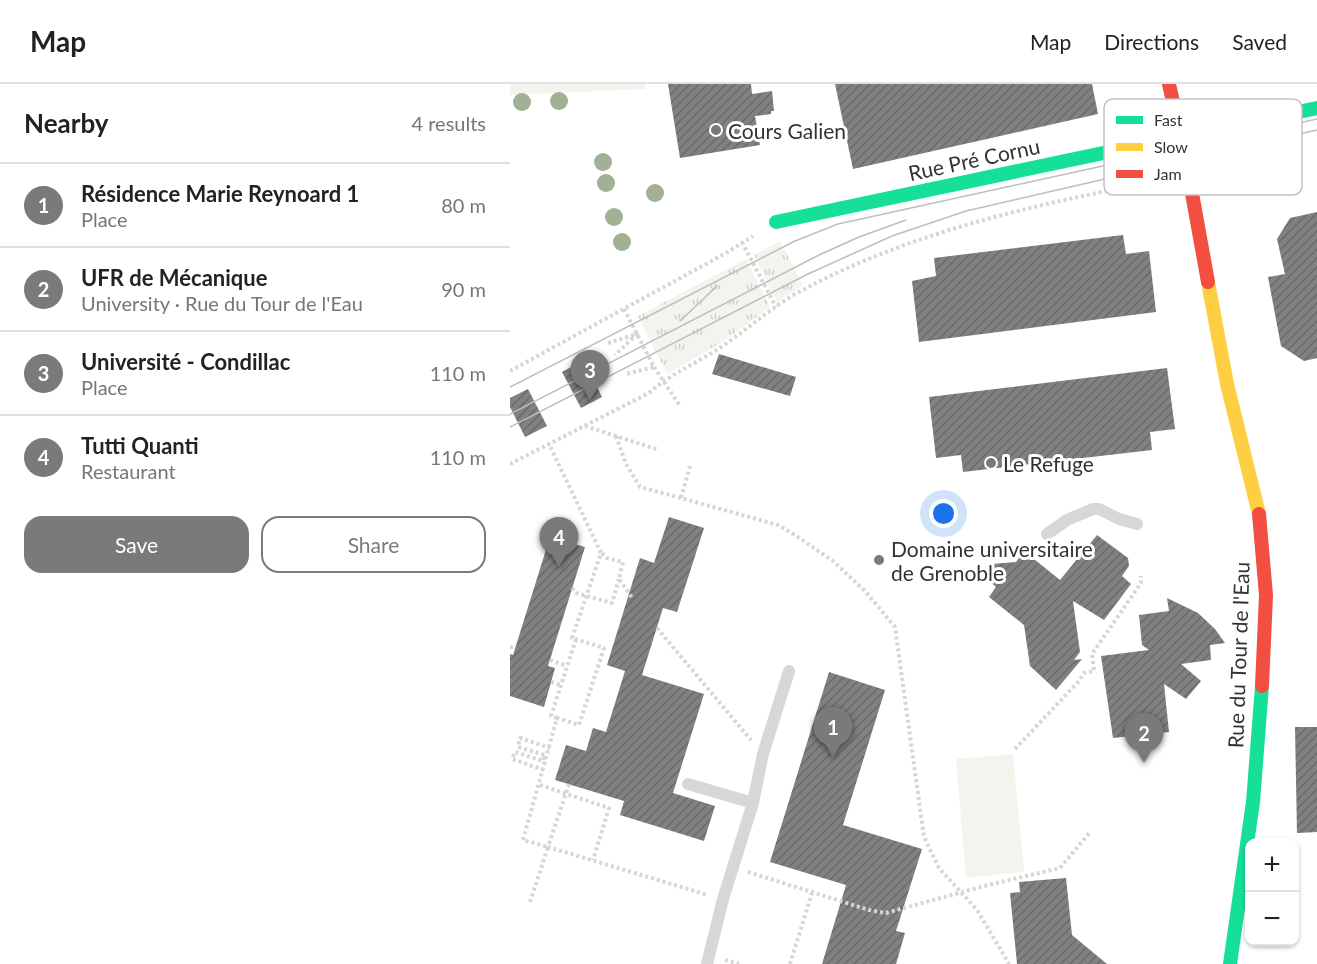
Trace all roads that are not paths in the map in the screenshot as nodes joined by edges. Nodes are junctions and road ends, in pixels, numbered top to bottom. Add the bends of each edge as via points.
1 (1169, 84) edge
2 (1172, 99) edge
3 (1317, 108) edge
4 (1302, 111) edge
5 (1104, 154) edge
6 (1192, 195) edge
7 (776, 222) road end
8 (1137, 524) dead end
9 (1047, 534) dead end
10 (789, 671) dead end
11 (688, 784) dead end
12 (753, 803) junction
13 (707, 964) edge
14 (1230, 964) edge

1 - 2 street, Rue du Tour de l'Eau
3 - 4 street, Rue Pré Cornu
5 - 7 street, Rue Pré Cornu
6 - 14 street, Rue du Tour de l'Eau via 1227,384 1260,518 1266,595 1253,802
8 - 9 lane via 1093,509
10 - 12 lane via 763,754
11 - 12 lane
12 - 13 lane

